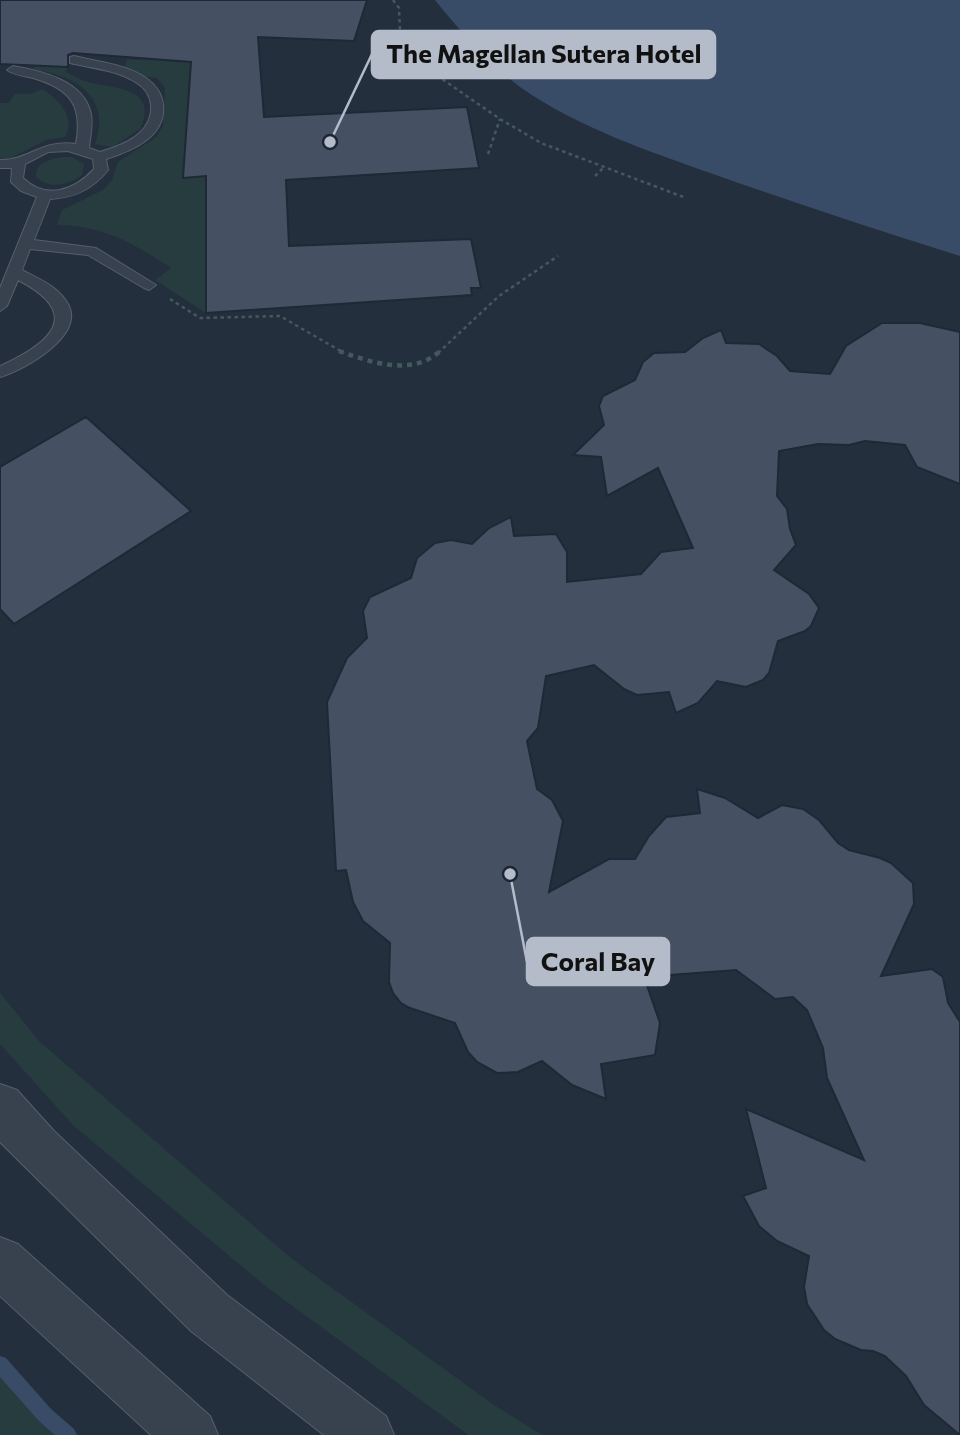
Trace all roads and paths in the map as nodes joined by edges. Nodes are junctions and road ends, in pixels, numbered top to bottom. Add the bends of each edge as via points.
1 (393, 0) edge
2 (74, 60) dead end
3 (13, 70) dead end
4 (500, 119) junction
5 (82, 148) junction
6 (488, 154) dead end
7 (99, 157) junction
8 (0, 164) edge
9 (19, 165) junction
10 (603, 168) junction
11 (595, 176) dead end
12 (45, 195) junction
13 (686, 198) dead end
14 (27, 244) junction
15 (558, 256) dead end
16 (15, 272) junction
17 (149, 285) joint
18 (0, 306) edge
19 (0, 372) edge
20 (0, 1107) edge
21 (0, 1262) edge
22 (191, 1435) edge
23 (368, 1435) edge

1 - 4 path via 399,8 400,31 429,70
2 - 7 lane via 137,78 155,92 155,123 145,135
3 - 5 lane via 45,77 82,104
4 - 6 path
4 - 10 path via 541,143
5 - 7 lane
5 - 9 lane via 59,146 35,153
7 - 12 lane via 101,170 91,184 70,193
8 - 9 lane
9 - 12 lane via 16,179 25,190
10 - 11 path
10 - 13 path
12 - 14 lane
14 - 16 lane
14 - 17 lane via 91,251
15 - 17 path via 499,296 434,357 396,368 340,352 280,316 200,318
16 - 18 lane
16 - 19 lane via 51,292 62,305 63,321 44,349
20 - 23 street via 209,1313
21 - 22 street

